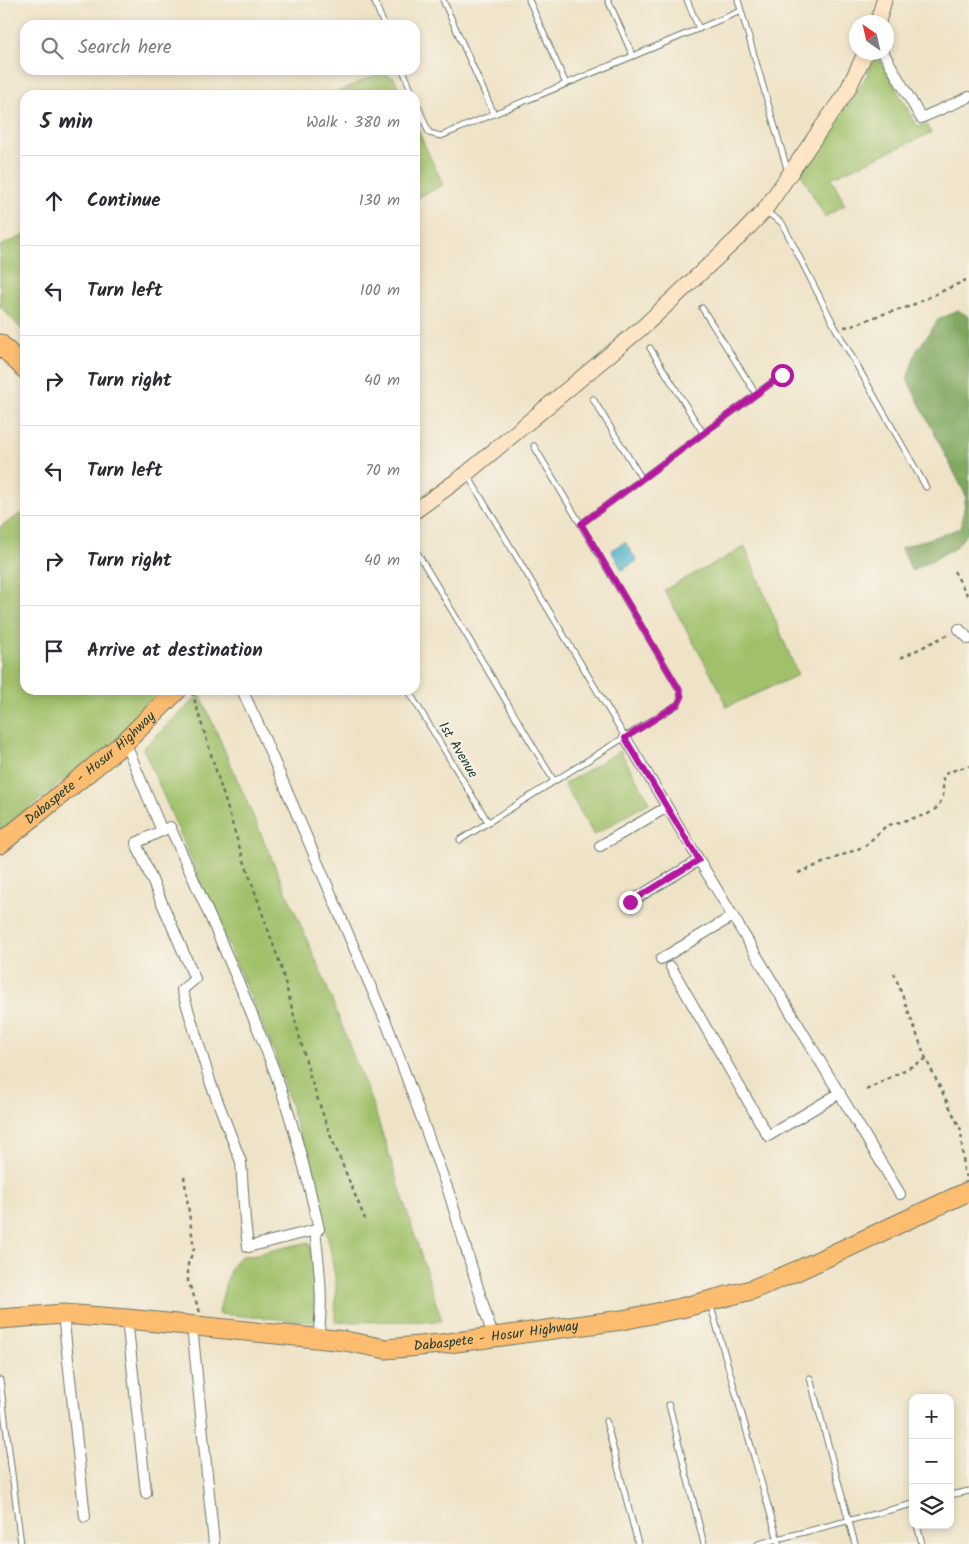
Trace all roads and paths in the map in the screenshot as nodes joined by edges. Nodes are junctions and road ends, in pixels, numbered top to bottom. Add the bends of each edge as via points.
1 (374, 0) edge
2 (443, 0) edge
3 (529, 0) edge
4 (608, 0) edge
5 (687, 0) edge
6 (738, 0) edge
7 (884, 0) edge
8 (740, 11) junction
9 (880, 15) edge
10 (382, 20) edge
11 (698, 29) junction
12 (633, 56) junction
13 (862, 60) edge
14 (888, 60) edge
15 (405, 75) edge
16 (566, 84) junction
17 (411, 90) edge
18 (969, 97) edge
19 (420, 111) edge
20 (494, 114) junction
21 (789, 175) junction
22 (764, 210) junction
23 (966, 280) dead end
24 (702, 308) dead end
25 (834, 327) junction
26 (0, 344) edge
27 (650, 348) dead end
28 (20, 364) edge
29 (782, 375) dead end
30 (756, 394) junction
31 (593, 399) dead end
32 (703, 433) junction
33 (534, 446) dead end
34 (466, 474) junction
35 (642, 479) junction
36 (926, 487) dead end
37 (420, 507) edge
38 (581, 524) junction
39 (420, 557) edge
40 (954, 570) dead end
41 (969, 598) edge
42 (959, 629) joint
43 (969, 638) edge
44 (900, 658) dead end
45 (172, 695) edge
46 (193, 695) edge
47 (244, 695) edge
48 (411, 695) edge
49 (625, 738) junction
50 (125, 742) junction
51 (969, 766) edge
52 (554, 781) junction
53 (667, 807) junction
54 (488, 822) junction
55 (162, 831) junction
56 (460, 840) dead end
57 (0, 844) edge
58 (600, 846) dead end
59 (699, 860) junction
60 (798, 873) dead end
61 (630, 902) dead end
62 (734, 916) junction
63 (661, 959) dead end
64 (671, 967) dead end
65 (894, 973) dead end
66 (926, 1059) junction
67 (866, 1090) dead end
68 (840, 1092) junction
69 (184, 1176) dead end
70 (969, 1184) edge
71 (969, 1191) edge
72 (900, 1194) dead end
73 (365, 1220) dead end
74 (315, 1230) junction
75 (709, 1300) junction
76 (63, 1314) junction
77 (127, 1318) junction
78 (0, 1319) edge
79 (198, 1327) junction
80 (318, 1337) junction
81 (493, 1337) junction
82 (810, 1378) dead end
83 (0, 1380) edge
84 (669, 1405) dead end
85 (2, 1416) edge
86 (606, 1421) dead end
87 (969, 1491) edge
88 (146, 1493) dead end
89 (954, 1494) edge
90 (909, 1506) edge
91 (85, 1517) dead end
92 (849, 1520) junction
93 (918, 1529) edge
94 (778, 1541) edge
95 (21, 1544) edge
96 (214, 1544) edge
97 (638, 1544) edge
98 (704, 1544) edge
99 (758, 1544) edge
100 (855, 1544) edge
101 (922, 1544) edge

1 - 10 lane
2 - 20 lane
3 - 16 lane
4 - 12 lane
5 - 11 lane
6 - 8 lane
7 - 9 street
8 - 11 lane
8 - 21 lane
11 - 12 lane
12 - 16 lane
13 - 21 street via 847,91
14 - 18 street via 921,118
15 - 17 lane
16 - 20 lane
19 - 20 lane via 429,133 441,136
21 - 22 street
22 - 25 lane via 782,223
22 - 34 street via 645,325
23 - 25 path via 908,307 852,326
24 - 30 lane
25 - 36 lane
26 - 28 highway
27 - 32 lane
29 - 30 lane
30 - 32 lane
31 - 35 lane
32 - 35 lane
33 - 38 lane
34 - 37 street
34 - 49 lane
35 - 38 lane
38 - 49 lane via 680,691 678,704
39 - 52 lane
40 - 41 path
42 - 43 street
42 - 44 path
45 - 50 highway, Dabaspete - Hosur Highway
46 - 73 path via 281,967 311,1080 330,1137
47 - 81 street via 388,1027 450,1192
48 - 54 lane, 1st Avenue
49 - 52 lane
49 - 53 street
50 - 55 street
50 - 57 highway, Dabaspete - Hosur Highway
51 - 60 path via 948,772 943,777 943,797 938,807 928,814 886,826 865,846
52 - 54 lane
53 - 58 street
53 - 59 street
54 - 56 lane
55 - 74 street via 170,827 270,1058 311,1193 319,1229
55 - 74 street via 136,843 195,979 182,990 211,1084 241,1162 248,1247
59 - 61 street
59 - 62 street
62 - 63 street
62 - 68 street
64 - 68 street via 768,1136
65 - 66 path
66 - 67 path
66 - 70 path via 962,1130 964,1171
68 - 72 street
69 - 79 path via 194,1249 188,1264 188,1281
71 - 75 highway, Dabaspete - Hosur Highway via 799,1270 751,1290
74 - 80 street via 322,1316
75 - 81 highway, Dabaspete - Hosur Highway via 622,1320
75 - 94 lane
76 - 77 highway, Dabaspete - Hosur Highway
76 - 78 highway, Dabaspete - Hosur Highway
76 - 91 street
77 - 79 highway, Dabaspete - Hosur Highway
77 - 88 street
79 - 80 highway, Dabaspete - Hosur Highway
79 - 96 street
80 - 81 highway, Dabaspete - Hosur Highway via 386,1349
82 - 92 lane
83 - 85 lane
84 - 98 lane
85 - 95 lane
86 - 97 lane
87 - 89 lane
90 - 92 lane
92 - 94 lane
92 - 100 lane
93 - 101 lane
94 - 99 lane

